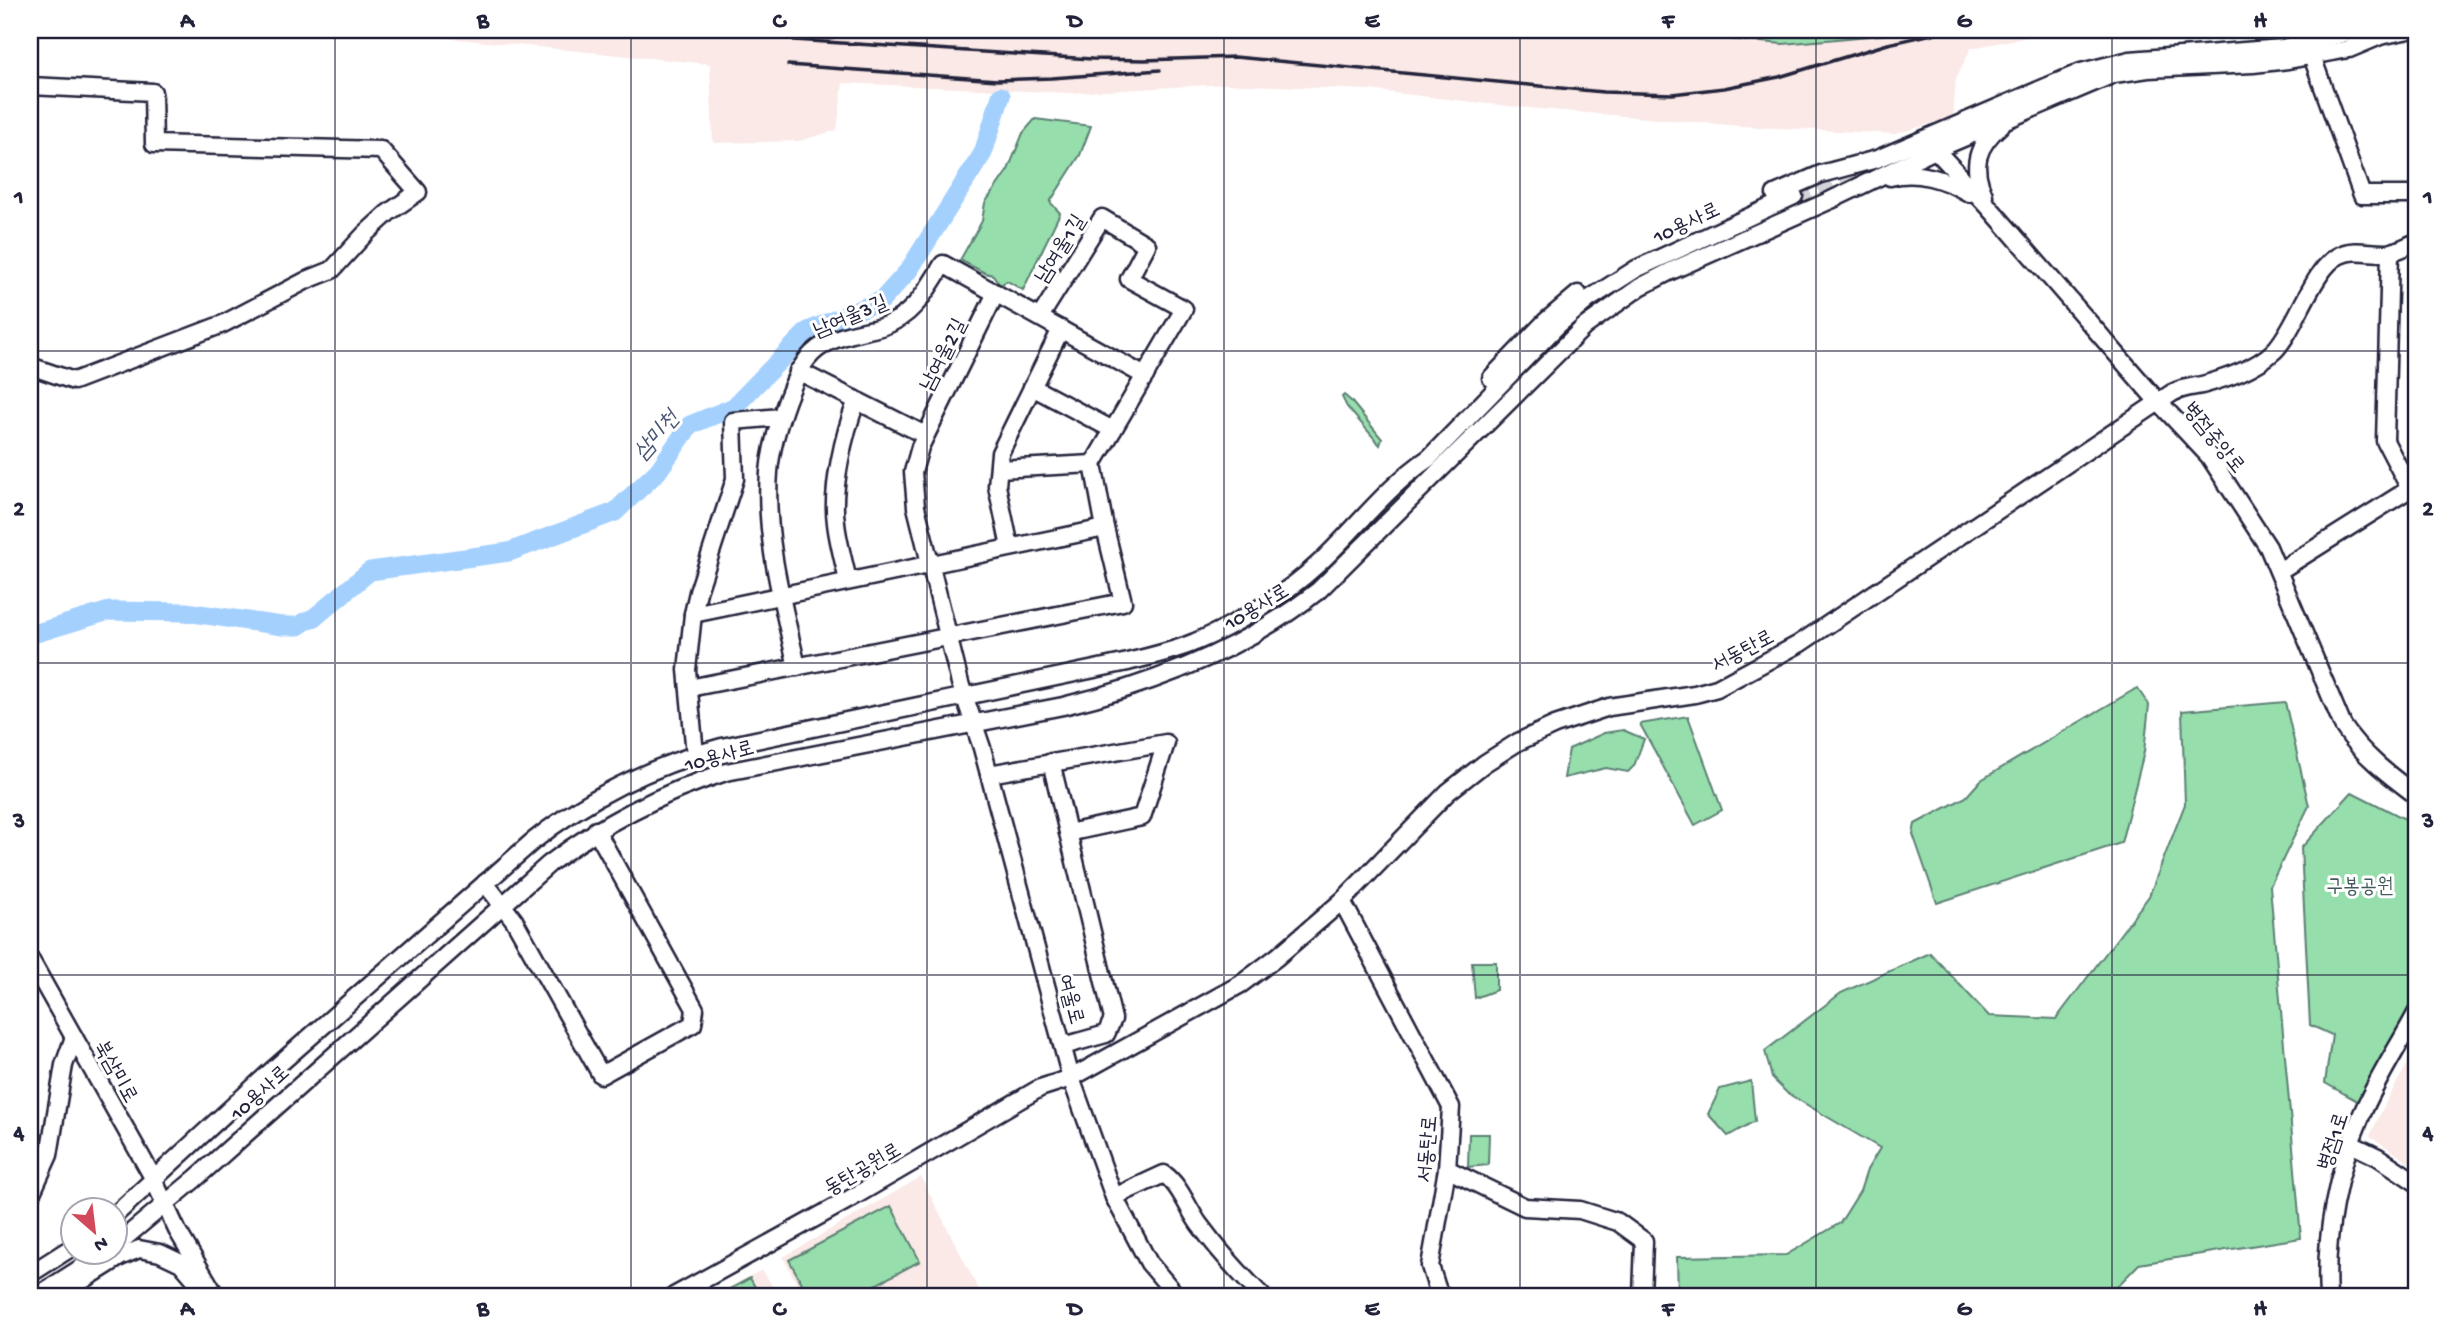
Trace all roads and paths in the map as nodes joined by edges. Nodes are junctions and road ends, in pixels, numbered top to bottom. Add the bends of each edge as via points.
1 (2359, 30) edge
2 (2409, 30) edge
3 (2313, 48) junction
4 (30, 86) edge
5 (2028, 110) junction
6 (1930, 144) junction
7 (1821, 174) junction
8 (1864, 184) junction
9 (2417, 195) edge
10 (1832, 200) junction
11 (1989, 206) junction
12 (2417, 242) edge
13 (2390, 253) junction
14 (996, 293) junction
15 (1040, 317) junction
16 (1061, 329) junction
17 (30, 366) edge
18 (798, 371) junction
19 (1145, 376) junction
20 (1032, 387) junction
21 (857, 400) junction
22 (2159, 403) junction
23 (781, 417) junction
24 (1113, 430) junction
25 (925, 435) junction
26 (1093, 464) junction
27 (999, 469) junction
28 (1408, 472) junction
29 (1422, 485) junction
30 (2414, 487) edge
31 (1105, 528) junction
32 (1010, 547) junction
33 (930, 564) junction
34 (2279, 571) junction
35 (848, 581) junction
36 (781, 596) junction
37 (693, 614) junction
38 (948, 637) junction
39 (797, 667) junction
40 (689, 688) junction
41 (964, 695) junction
42 (973, 723) junction
43 (695, 754) junction
44 (1051, 762) junction
45 (989, 774) junction
46 (2417, 796) edge
47 (596, 830) junction
48 (1068, 833) junction
49 (485, 883) junction
50 (1342, 901) junction
51 (503, 905) junction
52 (30, 959) edge
53 (2417, 1012) edge
54 (74, 1037) junction
55 (1063, 1046) junction
56 (1071, 1078) junction
57 (2351, 1144) junction
58 (1447, 1169) junction
59 (154, 1180) junction
60 (2417, 1183) edge
61 (30, 1197) edge
62 (1114, 1197) junction
63 (130, 1201) edge
64 (166, 1203) junction
65 (130, 1233) edge
66 (60, 1255) edge
67 (86, 1266) edge
68 (30, 1274) edge
69 (37, 1296) edge
70 (54, 1296) edge
71 (210, 1296) edge
72 (216, 1296) edge
73 (674, 1296) edge
74 (1177, 1296) edge
75 (1262, 1296) edge
76 (1444, 1296) edge
77 (1642, 1296) edge
78 (2328, 1296) edge

1 - 3 street, 10용사로
2 - 3 street, 10용사로 via 2348,49
3 - 5 street, 10용사로 via 2253,64 2148,68 2114,74
3 - 6 street, 10용사로 via 2116,63 2051,84
3 - 9 street via 2362,195
4 - 17 street via 153,92 154,144 381,150 418,192 388,213 332,270 223,324 74,381
5 - 6 street, 10용사로
5 - 11 street via 1999,126 1978,157 1976,177
6 - 7 street, 10용사로
6 - 8 street, 10용사로
6 - 11 street, 병점중앙로
7 - 10 street via 1835,185
7 - 28 street, 10용사로 via 1649,250 1580,293 1546,321
8 - 10 street, 10용사로
8 - 11 street via 1901,174 1924,175 1952,183
10 - 29 street, 10용사로 via 1671,271 1611,306
11 - 22 street, 병점중앙로
12 - 13 street
13 - 22 street, 서동탄로 via 2354,251 2339,256 2319,276 2275,349 2238,373 2180,389
13 - 30 street via 2385,441
14 - 15 street, 남여울1길
14 - 18 street, 남여울3길 via 943,264 913,308 882,327 826,343
14 - 25 street, 남여울2길
15 - 16 street, 남여울1길
15 - 19 street, 남여울1길 via 1102,218 1147,245 1129,279 1184,309
16 - 19 street, 남여울1길
16 - 20 street
18 - 21 street
18 - 23 street, 남여울3길
19 - 24 street, 남여울1길
20 - 24 street
20 - 27 street via 1000,453
21 - 25 street
21 - 35 street via 839,467 835,521
22 - 34 street, 병점중앙로 via 2208,456 2243,506
22 - 50 street, 서동탄로 via 1799,643 1737,679 1695,694 1609,707 1518,742 1448,793
23 - 36 street, 남여울3길 via 769,471 770,524
23 - 37 street, 10용사로 via 733,421 735,479
24 - 26 street, 남여울1길
25 - 33 street, 남여울2길 via 913,489
26 - 27 street
26 - 31 street
27 - 32 street
28 - 29 street, 10용사로 via 1429,458 1589,299 1636,269 1795,199 1638,275 1591,306 1435,464
28 - 41 street, 10용사로 via 1316,566 1213,635 1128,662
29 - 42 street, 10용사로 via 1319,590 1256,633 1105,696
30 - 34 street
31 - 32 street
31 - 38 street via 1123,602
32 - 33 street
33 - 35 street
33 - 38 street, 남여울2길
34 - 46 street, 병점중앙로 via 2343,726 2371,760
35 - 36 street
36 - 37 street
36 - 39 street, 남여울3길
37 - 40 street, 10용사로
38 - 39 street
38 - 41 street, 남여울2길
39 - 40 street
40 - 43 street, 10용사로
41 - 42 street, 여울로
41 - 43 street, 10용사로
42 - 45 street, 여울로
42 - 47 street, 10용사로 via 726,772 653,799
43 - 49 street, 10용사로 via 641,774 578,807
44 - 45 street
44 - 48 street
44 - 48 street via 1166,743 1142,817
45 - 55 street, 여울로
47 - 51 street, 10용사로
47 - 51 street via 695,1009 693,1024 601,1075
48 - 55 street via 1113,1019 1106,1034
49 - 51 street
49 - 59 street, 10용사로
50 - 56 street, 서동탄로 via 1241,984
50 - 58 street, 서동탄로 via 1451,1107
51 - 64 street, 10용사로
52 - 54 street, 북삼미로
53 - 57 street, 병점1로 via 2361,1115
54 - 59 street, 북삼미로
54 - 61 street via 64,1065 49,1155
55 - 56 street, 여울로
56 - 62 street, 여울로
56 - 73 street, 동탄공원로 via 1040,1088
57 - 60 street
57 - 78 street, 병점1로 via 2329,1235
58 - 76 street, 서동탄로 via 1430,1266 1437,1291
58 - 77 street via 1525,1208 1580,1210 1618,1222 1644,1241
59 - 63 street, 10용사로
59 - 64 street, 북삼미로
62 - 74 street, 여울로 via 1149,1263
62 - 75 street via 1164,1174 1224,1257
64 - 65 street, 10용사로
64 - 72 street
66 - 68 street
67 - 69 street
70 - 71 street via 139,1249 181,1263

